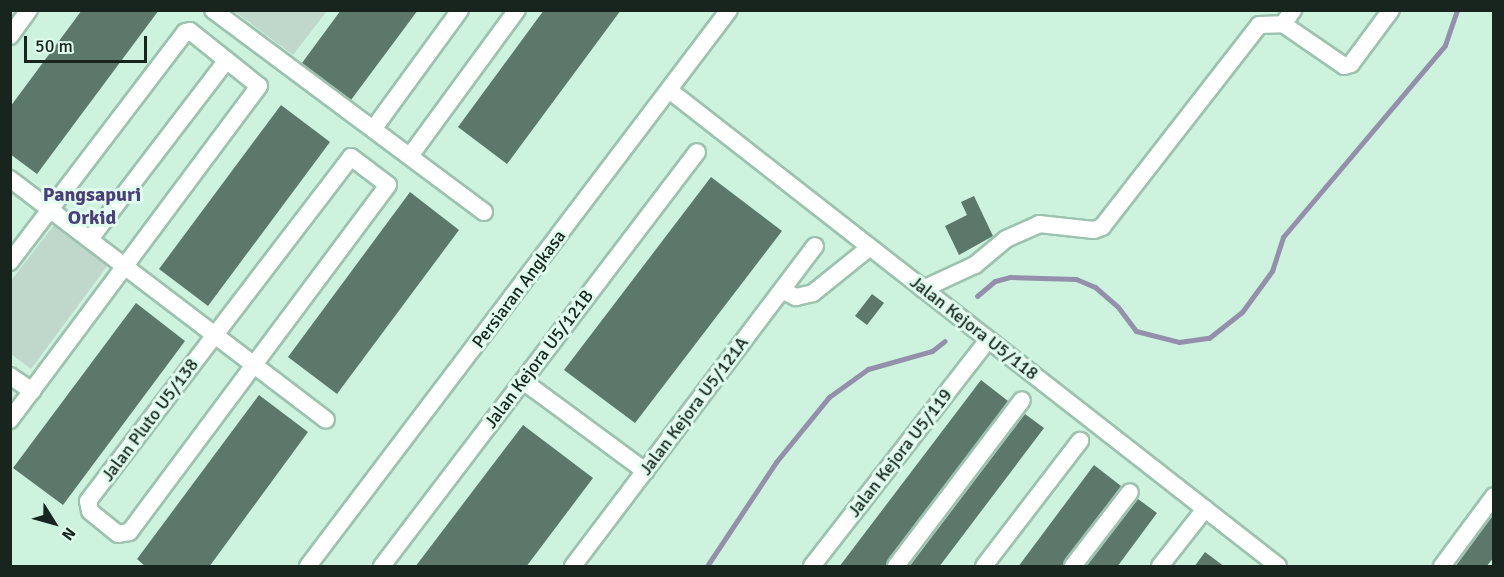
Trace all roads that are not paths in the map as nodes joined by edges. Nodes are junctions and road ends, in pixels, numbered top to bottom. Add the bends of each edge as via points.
1 (30, 10) edge
2 (213, 10) edge
3 (460, 10) edge
4 (517, 10) edge
5 (729, 10) edge
6 (1293, 10) edge
7 (1390, 10) edge
8 (1283, 24) junction
9 (10, 36) edge
10 (227, 60) junction
11 (669, 90) junction
12 (374, 128) junction
13 (697, 152) dead end
14 (410, 156) junction
15 (10, 179) edge
16 (50, 209) junction
17 (484, 212) dead end
18 (90, 239) junction
19 (815, 246) dead end
20 (870, 247) junction
21 (10, 262) edge
22 (123, 265) junction
23 (923, 289) junction
24 (782, 290) junction
25 (215, 335) junction
26 (988, 340) junction
27 (253, 364) junction
28 (10, 376) edge
29 (523, 381) junction
30 (32, 391) junction
31 (1022, 400) dead end
32 (10, 420) edge
33 (326, 420) dead end
34 (1080, 441) dead end
35 (645, 471) junction
36 (1130, 492) dead end
37 (1494, 496) edge
38 (1205, 509) junction
39 (308, 567) edge
40 (382, 567) edge
41 (573, 567) edge
42 (812, 567) edge
43 (896, 567) edge
44 (984, 567) edge
45 (1073, 567) edge
46 (1160, 567) edge
47 (1278, 567) edge
48 (1442, 567) edge

1 - 9 street
2 - 12 street
3 - 12 street
4 - 14 street
5 - 11 street, Persiaran Angkasa
6 - 8 street
7 - 8 street via 1348,66
8 - 23 street via 1266,23 1252,29 1102,227 1094,230 1039,224 1006,239 975,265
10 - 16 street via 190,31 185,32
10 - 18 street
10 - 22 street via 257,83 258,90
11 - 20 street, Jalan Kejora U5/118
11 - 39 street, Persiaran Angkasa
12 - 14 street
13 - 29 street, Jalan Kejora U5/121B
14 - 17 street
15 - 16 street
16 - 18 street
16 - 21 street
18 - 22 street
19 - 24 street, Jalan Kejora U5/121A
20 - 23 street, Jalan Kejora U5/118
20 - 24 street via 813,293 796,297
22 - 25 street
22 - 30 street
23 - 26 street, Jalan Kejora U5/118
24 - 35 street, Jalan Kejora U5/121A
25 - 27 street
25 - 27 street, Jalan Pluto U5/138 via 88,501 90,511 118,534 129,532
25 - 27 street, Jalan Pluto U5/138 via 351,157 388,185
26 - 38 street, Jalan Kejora U5/118
26 - 42 street, Jalan Kejora U5/119
27 - 33 street
28 - 30 street
29 - 35 street
29 - 40 street, Jalan Kejora U5/121B
30 - 32 street
31 - 43 street
34 - 44 street
35 - 41 street, Jalan Kejora U5/121A
36 - 45 street
37 - 48 street
38 - 46 street
38 - 47 street, Jalan Kejora U5/118

